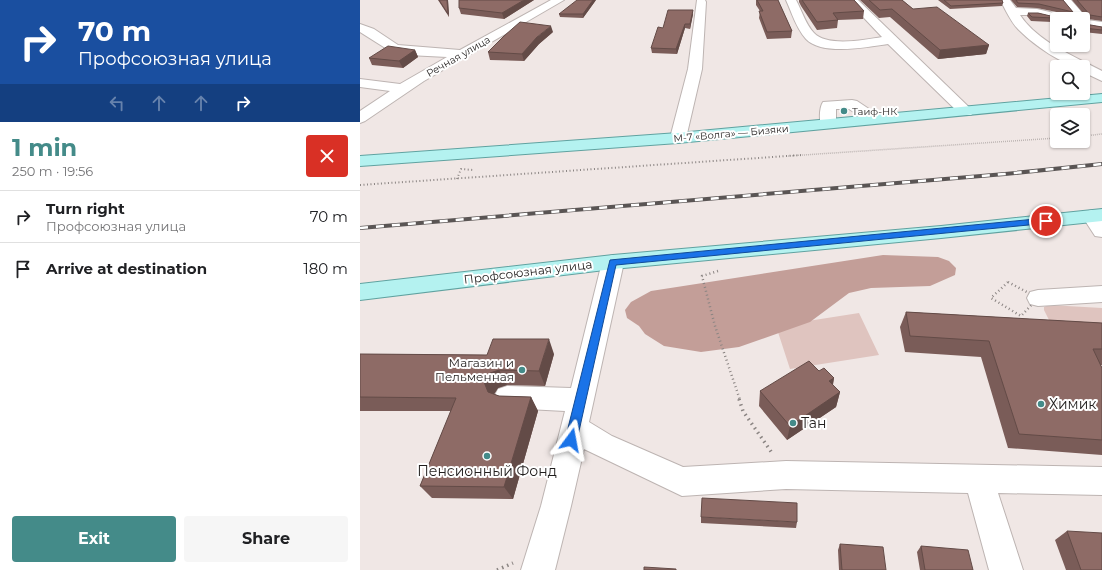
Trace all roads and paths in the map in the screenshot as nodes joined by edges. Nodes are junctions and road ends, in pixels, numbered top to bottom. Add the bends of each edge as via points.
1 (559, 0) edge
2 (791, 0) edge
3 (852, 0) edge
4 (1005, 0) edge
5 (1039, 0) edge
6 (1066, 0) edge
7 (701, 2) dead end
8 (1012, 11) junction
9 (1076, 12) edge
10 (1049, 14) joint
11 (1090, 23) edge
12 (1102, 26) edge
13 (360, 28) edge
14 (891, 40) junction
15 (462, 54) junction
16 (1102, 78) edge
17 (360, 83) edge
18 (403, 89) junction
19 (1102, 98) edge
20 (966, 112) junction
21 (360, 118) edge
22 (1102, 134) edge
23 (1090, 135) edge
24 (678, 138) junction
25 (1050, 138) edge
26 (360, 161) edge
27 (473, 170) dead end
28 (456, 179) junction
29 (360, 184) edge
30 (1098, 220) edge
31 (613, 262) junction
32 (718, 271) dead end
33 (360, 292) edge
34 (1102, 294) edge
35 (1038, 298) junction
36 (507, 397) edge
37 (578, 413) junction
38 (786, 475) junction
39 (979, 479) junction
40 (1102, 481) edge
41 (538, 570) edge
42 (1006, 570) edge

1 - 15 street, Речная улица
2 - 14 street via 810,37 817,41 838,45
3 - 14 street
4 - 8 street
5 - 10 street
6 - 9 street
7 - 24 street via 696,69
8 - 10 street
8 - 16 street via 1023,28 1046,46
11 - 12 street
13 - 15 street via 373,32 385,44 396,49
14 - 20 street
15 - 18 street, Речная улица
17 - 18 street
18 - 21 street, Речная улица
19 - 20 main road, М-7 «Волга» — Бизяки
20 - 24 main road, М-7 «Волга» — Бизяки
22 - 23 path
24 - 26 main road, М-7 «Волга» — Бизяки
25 - 28 path
27 - 28 path via 461,169
28 - 29 path
30 - 31 main road, Профсоюзная улица
31 - 33 main road, Профсоюзная улица
31 - 37 street
32 - 38 path via 702,276 715,326 743,411
34 - 35 street
35 - 35 path via 1021,316 991,298 1008,282
36 - 37 street
37 - 38 street via 602,445 682,482
37 - 41 street
38 - 39 street
39 - 40 street
39 - 42 street

